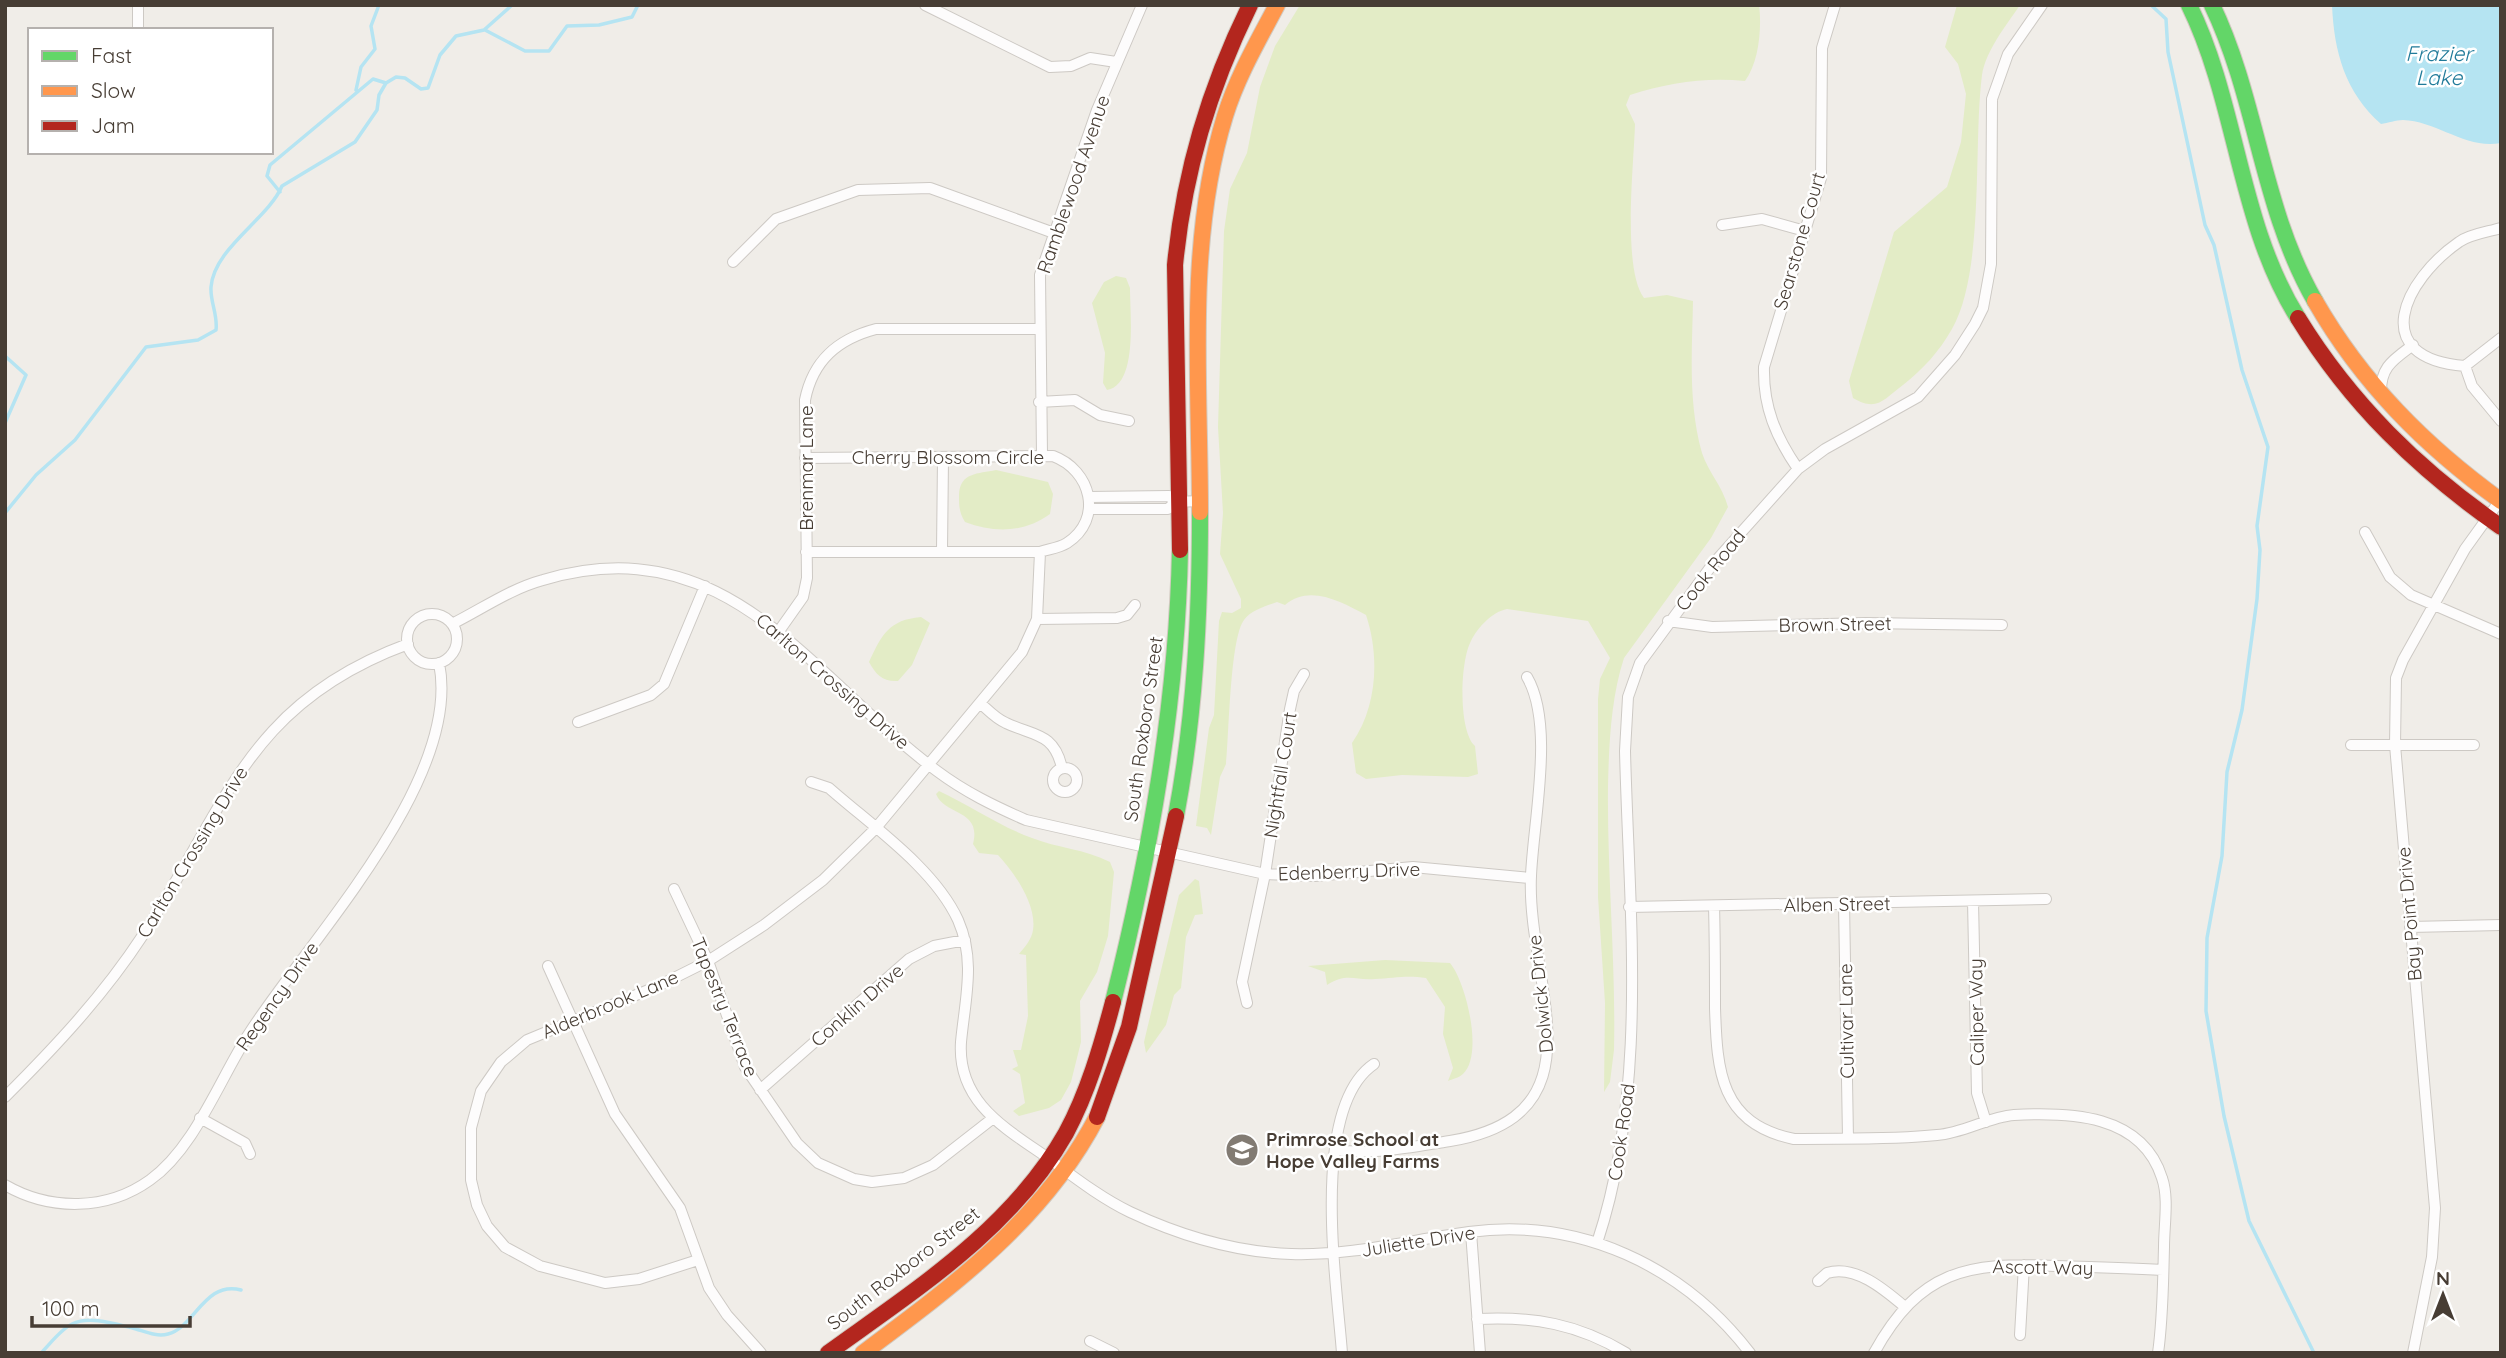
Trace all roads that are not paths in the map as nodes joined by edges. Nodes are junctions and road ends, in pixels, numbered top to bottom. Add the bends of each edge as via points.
1 (138, 5) edge
2 (925, 5) edge
3 (1142, 5) edge
4 (1250, 5) edge
5 (1835, 5) edge
6 (2042, 5) edge
7 (2189, 5) edge
8 (2212, 5) edge
9 (1273, 6) edge
10 (138, 28) edge
11 (1116, 62) junction
12 (1722, 225) dead end
13 (2501, 229) edge
14 (1805, 231) junction
15 (1054, 233) junction
16 (733, 262) dead end
17 (1040, 329) junction
18 (2501, 338) edge
19 (2413, 345) junction
20 (2354, 363) junction
21 (2386, 366) junction
22 (2465, 366) junction
23 (2381, 397) junction
24 (1039, 402) junction
25 (1129, 421) dead end
26 (2501, 421) edge
27 (1042, 455) junction
28 (943, 457) junction
29 (805, 458) junction
30 (1798, 469) junction
31 (1089, 497) junction
32 (2500, 498) edge
33 (1200, 501) junction
34 (1177, 502) junction
35 (1089, 509) junction
36 (2494, 522) edge
37 (2365, 532) dead end
38 (942, 551) junction
39 (806, 552) junction
40 (1040, 552) junction
41 (705, 586) junction
42 (1135, 605) dead end
43 (2432, 606) junction
44 (1037, 619) junction
45 (1668, 621) junction
46 (452, 624) junction
47 (2002, 625) dead end
48 (779, 631) junction
49 (2501, 634) edge
50 (408, 644) junction
51 (439, 663) junction
52 (1304, 674) dead end
53 (1527, 677) dead end
54 (980, 703) junction
55 (578, 722) dead end
56 (2351, 745) dead end
57 (2395, 745) junction
58 (2474, 745) dead end
59 (929, 764) junction
60 (1062, 768) dead end
61 (811, 782) dead end
62 (875, 829) junction
63 (1147, 848) junction
64 (1169, 853) junction
65 (1265, 874) junction
66 (1531, 878) junction
67 (674, 889) dead end
68 (2046, 900) dead end
69 (1973, 901) junction
70 (1844, 903) junction
71 (1714, 906) junction
72 (1629, 907) junction
73 (2501, 925) edge
74 (2410, 927) junction
75 (965, 940) junction
76 (708, 961) junction
77 (548, 966) dead end
78 (1247, 1003) dead end
79 (572, 1020) junction
80 (1374, 1064) dead end
81 (760, 1090) junction
82 (5, 1097) edge
83 (200, 1118) junction
84 (992, 1119) junction
85 (1986, 1122) junction
86 (1847, 1138) junction
87 (1335, 1150) junction
88 (250, 1154) dead end
89 (1049, 1159) junction
90 (1065, 1172) junction
91 (5, 1185) edge
92 (1471, 1232) junction
93 (1597, 1243) junction
94 (1334, 1252) junction
95 (698, 1260) junction
96 (2024, 1265) junction
97 (2163, 1270) junction
98 (1818, 1282) dead end
99 (1905, 1307) junction
100 (1477, 1319) junction
101 (2020, 1335) dead end
102 (1090, 1341) dead end
103 (761, 1353) edge
104 (828, 1353) edge
105 (863, 1353) edge
106 (1114, 1353) edge
107 (1342, 1353) edge
108 (1480, 1353) edge
109 (1626, 1353) edge
110 (1750, 1353) edge
111 (1874, 1353) edge
112 (2158, 1353) edge
113 (2413, 1353) edge

1 - 10 street
2 - 11 street via 1050,67 1090,58
3 - 11 street, Ramblewood Avenue
4 - 34 street, South Roxboro Street via 1208,94 1192,144 1178,224
5 - 14 street, Searstone Court via 1822,48 1821,178
6 - 30 street, Cook Road via 2008,54 1992,99 1991,264 1983,308 1975,324 1918,397
7 - 36 street via 2218,75 2253,220 2311,340 2361,409 2390,440
8 - 20 street via 2239,66 2263,171 2285,239 2318,308
9 - 33 street, South Roxboro Street via 1228,107 1205,189 1197,275
11 - 15 street, Ramblewood Avenue
12 - 14 street via 1762,219
13 - 19 street via 2462,240 2409,293 2403,315
14 - 30 street, Searstone Court via 1764,368 1763,390 1772,425
15 - 16 street via 930,188 858,190 776,219
15 - 17 street, Ramblewood Avenue via 1040,275
17 - 24 street, Ramblewood Avenue
17 - 29 street, Brenmar Lane via 876,330 847,339 828,353 811,379 805,400
18 - 22 street
19 - 21 street
19 - 22 street via 2427,357
20 - 21 street
20 - 23 street
21 - 23 street
22 - 26 street via 2472,386
23 - 32 street via 2426,443
24 - 25 street via 1075,400 1100,415
24 - 27 street, Ramblewood Avenue
27 - 28 street, Cherry Blossom Circle
27 - 31 street, Cherry Blossom Circle via 1071,465
28 - 29 street, Cherry Blossom Circle
28 - 38 street
29 - 39 street, Brenmar Lane
30 - 45 street, Cook Road
31 - 34 street via 1169,496
31 - 35 street, Cherry Blossom Circle
32 - 36 street, Bay Point Drive
33 - 34 street
33 - 64 street, South Roxboro Street via 1200,615 1193,706
34 - 35 street via 1168,509
34 - 63 street, South Roxboro Street via 1173,682
35 - 40 street via 1075,536
36 - 43 street, Bay Point Drive
37 - 43 street via 2390,577
38 - 39 street
38 - 40 street
39 - 48 street, Brenmar Lane via 803,597
40 - 44 street
41 - 46 street, Carlton Crossing Drive via 647,571 569,573 523,586
41 - 48 street, Carlton Crossing Drive via 742,604
41 - 55 street via 664,684 651,695
42 - 44 street via 1117,618
43 - 49 street
43 - 57 street, Bay Point Drive via 2396,678
44 - 54 street, Alderbrook Lane via 1022,652
45 - 47 street, Brown Street via 1712,627
45 - 72 street, Cook Road via 1640,663 1629,697 1625,751
46 - 50 street via 438,615 422,617 410,628
46 - 51 street via 456,647
48 - 59 street, Carlton Crossing Drive
50 - 51 street via 416,658
50 - 82 street, Carlton Crossing Drive via 330,681 267,735 230,785 120,969 75,1026
51 - 83 street, Regency Drive via 436,728 398,821 366,873 257,1021
52 - 65 street, Nightfall Court via 1290,709
53 - 66 street, Dolwick Drive via 1538,709 1540,786
54 - 59 street, Alderbrook Lane
54 - 60 street via 998,719 1044,738
56 - 57 street
57 - 58 street
57 - 74 street, Bay Point Drive
59 - 62 street, Alderbrook Lane
59 - 63 street, Carlton Crossing Drive via 968,792 1026,820
61 - 62 street, Juliette Drive via 824,784
62 - 75 street, Juliette Drive via 938,887
62 - 76 street, Alderbrook Lane via 823,880
63 - 64 street, Carlton Crossing Drive
63 - 89 street, South Roxboro Street via 1093,1072
64 - 65 street, Edenberry Drive
64 - 90 street, South Roxboro Street via 1118,1068 1093,1126
65 - 66 street, Edenberry Drive via 1315,876 1413,867
65 - 78 street, Nightfall Court via 1242,982
66 - 87 street, Dolwick Drive via 1548,1043 1546,1071 1536,1095 1515,1119 1483,1135 1380,1152
67 - 76 street, Tapestry Terrace
68 - 69 street, Alben Street
69 - 70 street, Alben Street
69 - 85 street, Caliper Way via 1977,1093
70 - 71 street, Alben Street
70 - 86 street, Cultivar Lane
71 - 72 street, Alben Street
71 - 86 street via 1717,1057 1731,1100 1752,1124 1778,1136
72 - 93 street, Cook Road via 1629,1075 1616,1175
73 - 74 street
74 - 113 street, Bay Point Drive via 2435,1231
75 - 81 street, Conklin Drive via 934,946 909,959
75 - 84 street, Juliette Drive via 969,973 962,1059 971,1092
76 - 79 street, Alderbrook Lane
76 - 81 street, Tapestry Terrace via 745,1067
77 - 79 street
79 - 95 street via 615,1114 680,1208
79 - 95 street, Alderbrook Lane via 512,1051 481,1091 471,1128 470,1155 474,1192 487,1226 521,1258 594,1282 623,1283
80 - 87 street via 1356,1083
81 - 84 street, Tapestry Terrace via 808,1156 834,1172 872,1182 919,1173
83 - 88 street via 245,1143
83 - 91 street, Regency Drive via 167,1166 140,1187 115,1198 85,1204 50,1202
84 - 89 street, Juliette Drive
85 - 86 street via 1938,1135
85 - 97 street via 2011,1115 2079,1116 2124,1128 2152,1156 2163,1179
87 - 94 street
89 - 90 street, Juliette Drive
89 - 104 street, South Roxboro Street via 969,1248
90 - 94 street, Juliette Drive via 1127,1211 1189,1237 1260,1252
90 - 105 street, South Roxboro Street via 982,1263
92 - 93 street, Juliette Drive via 1528,1230
92 - 94 street, Juliette Drive
92 - 100 street
93 - 110 street, Juliette Drive via 1674,1278 1717,1314
94 - 107 street
95 - 103 street via 718,1303
96 - 97 street, Ascott Way
96 - 99 street, Ascott Way via 1999,1264 1960,1272
96 - 101 street
97 - 112 street
98 - 99 street via 1826,1273 1844,1272 1873,1283
99 - 111 street, Ascott Way
100 - 108 street
100 - 109 street via 1520,1317 1564,1324
102 - 106 street

